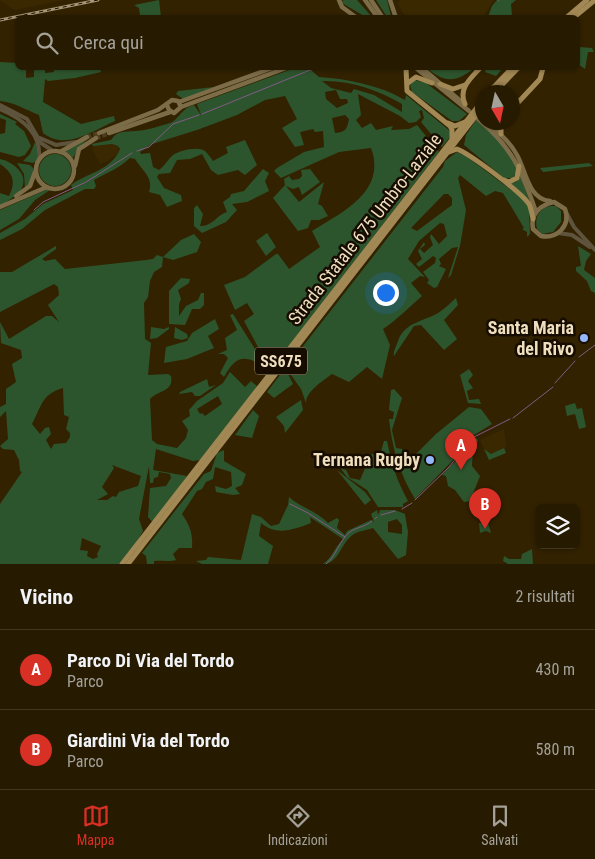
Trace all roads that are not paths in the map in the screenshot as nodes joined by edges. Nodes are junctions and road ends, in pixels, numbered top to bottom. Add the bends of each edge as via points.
1 (339, 0) edge
2 (365, 0) edge
3 (371, 0) edge
4 (390, 0) edge
5 (587, 0) edge
6 (595, 0) edge
7 (351, 15) edge
8 (379, 15) edge
9 (380, 15) edge
10 (395, 15) edge
11 (570, 15) edge
12 (577, 15) edge
13 (267, 70) edge
14 (280, 70) edge
15 (406, 70) edge
16 (418, 70) edge
17 (424, 70) edge
18 (478, 70) edge
19 (507, 70) edge
20 (510, 70) edge
21 (516, 70) edge
22 (541, 70) edge
23 (506, 74) junction
24 (432, 83) junction
25 (440, 84) junction
26 (465, 85) junction
27 (496, 85) edge
28 (502, 85) edge
29 (407, 86) junction
30 (520, 100) edge
31 (180, 104) junction
32 (465, 104) junction
33 (167, 105) junction
34 (0, 107) edge
35 (475, 110) edge
36 (170, 112) junction
37 (475, 117) edge
38 (446, 122) junction
39 (466, 122) junction
40 (491, 130) edge
41 (497, 130) edge
42 (501, 130) edge
43 (99, 133) tunnel mouth
44 (109, 133) tunnel mouth
45 (463, 133) junction
46 (501, 134) junction
47 (38, 137) junction
48 (87, 137) tunnel mouth
49 (96, 138) tunnel mouth
50 (77, 141) junction
51 (451, 141) junction
52 (446, 151) junction
53 (52, 152) junction
54 (60, 152) junction
55 (466, 153) junction
56 (440, 158) junction
57 (39, 160) junction
58 (519, 166) junction
59 (36, 168) junction
60 (74, 169) junction
61 (501, 180) junction
62 (47, 187) junction
63 (554, 202) junction
64 (7, 203) junction
65 (560, 204) junction
66 (0, 207) edge
67 (536, 212) junction
68 (567, 214) junction
69 (533, 219) junction
70 (558, 233) junction
71 (550, 237) junction
72 (595, 251) edge
73 (122, 564) edge
74 (128, 564) edge

1 - 7 main road via 342,8
2 - 8 main road
3 - 9 main road
4 - 10 main road
5 - 11 highway
6 - 12 highway
13 - 31 main road
14 - 31 main road
15 - 29 highway
16 - 24 main road
17 - 25 main road
18 - 26 highway
19 - 23 highway
20 - 23 highway
21 - 28 highway
22 - 30 highway via 540,78
23 - 27 highway
24 - 29 highway via 416,76
24 - 32 main road via 470,110
25 - 26 highway via 453,89
25 - 32 main road
26 - 32 highway via 462,96
29 - 38 highway via 411,96
31 - 33 main road via 172,100
31 - 36 main road via 178,112
33 - 36 main road
33 - 43 main road
34 - 47 street via 27,119
34 - 57 street via 27,125 40,147
35 - 39 highway, Strada Statale 675 Umbro-Laziale / SS675
36 - 44 main road
37 - 45 highway, Strada Statale 675 Umbro-Laziale / SS675
38 - 39 highway via 455,126
38 - 51 highway via 452,130
39 - 51 highway, Strada Statale 675 Umbro-Laziale / SS675
40 - 58 main road
41 - 46 main road
42 - 46 highway
45 - 52 highway, Strada Statale 675 Umbro-Laziale / SS675
45 - 55 highway via 460,143
46 - 63 main road via 516,154 533,193 542,200
47 - 50 street via 56,145
47 - 53 street
48 - 50 main road
49 - 60 main road via 79,149
50 - 54 main road
51 - 52 highway, Strada Statale 675 Umbro-Laziale / SS675
52 - 55 highway
52 - 56 highway, Strada Statale 675 Umbro-Laziale / SS675
53 - 54 main road
53 - 57 main road
54 - 60 main road via 70,158
55 - 61 highway
56 - 73 highway, Strada Statale 675 Umbro-Laziale / SS675
56 - 74 highway, Strada Statale 675 Umbro-Laziale / SS675
57 - 59 main road
58 - 61 highway via 519,176 514,180
58 - 67 main road
59 - 62 main road via 38,180
59 - 64 main road via 30,186
60 - 62 main road via 66,185 57,189
61 - 69 highway via 528,202
62 - 64 main road
63 - 65 main road
63 - 67 main road
64 - 66 main road
65 - 68 main road
65 - 71 main road via 564,214 562,223
67 - 69 main road
68 - 70 main road
68 - 72 street
69 - 71 main road via 536,233
70 - 71 main road
70 - 72 street via 572,235

